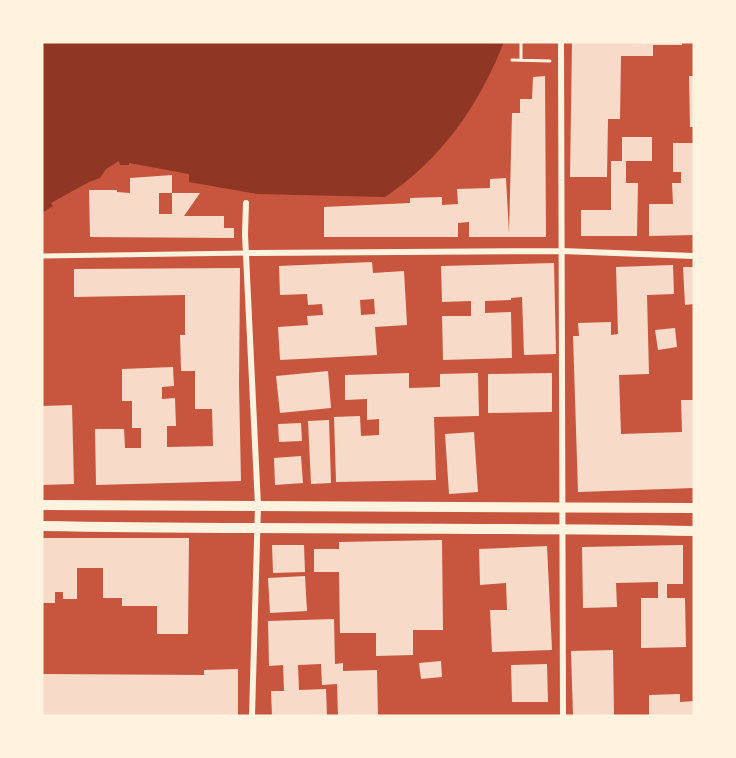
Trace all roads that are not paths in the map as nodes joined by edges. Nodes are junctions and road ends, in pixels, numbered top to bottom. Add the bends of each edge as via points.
1 (561, 42) edge
2 (246, 203) dead end
3 (562, 251) junction
4 (246, 252) junction
5 (42, 256) edge
6 (694, 256) edge
7 (42, 505) edge
8 (258, 506) junction
9 (563, 506) junction
10 (694, 508) edge
11 (42, 526) edge
12 (562, 529) junction
13 (258, 530) junction
14 (694, 531) edge
15 (252, 716) edge
16 (563, 716) edge

1 - 3 street
2 - 4 street
3 - 4 street
3 - 6 street
3 - 9 street
4 - 5 street
4 - 8 street
7 - 8 street
8 - 9 street
8 - 13 street
9 - 10 street
9 - 12 street
11 - 13 street
12 - 13 street
12 - 14 street
12 - 16 street
13 - 15 street

